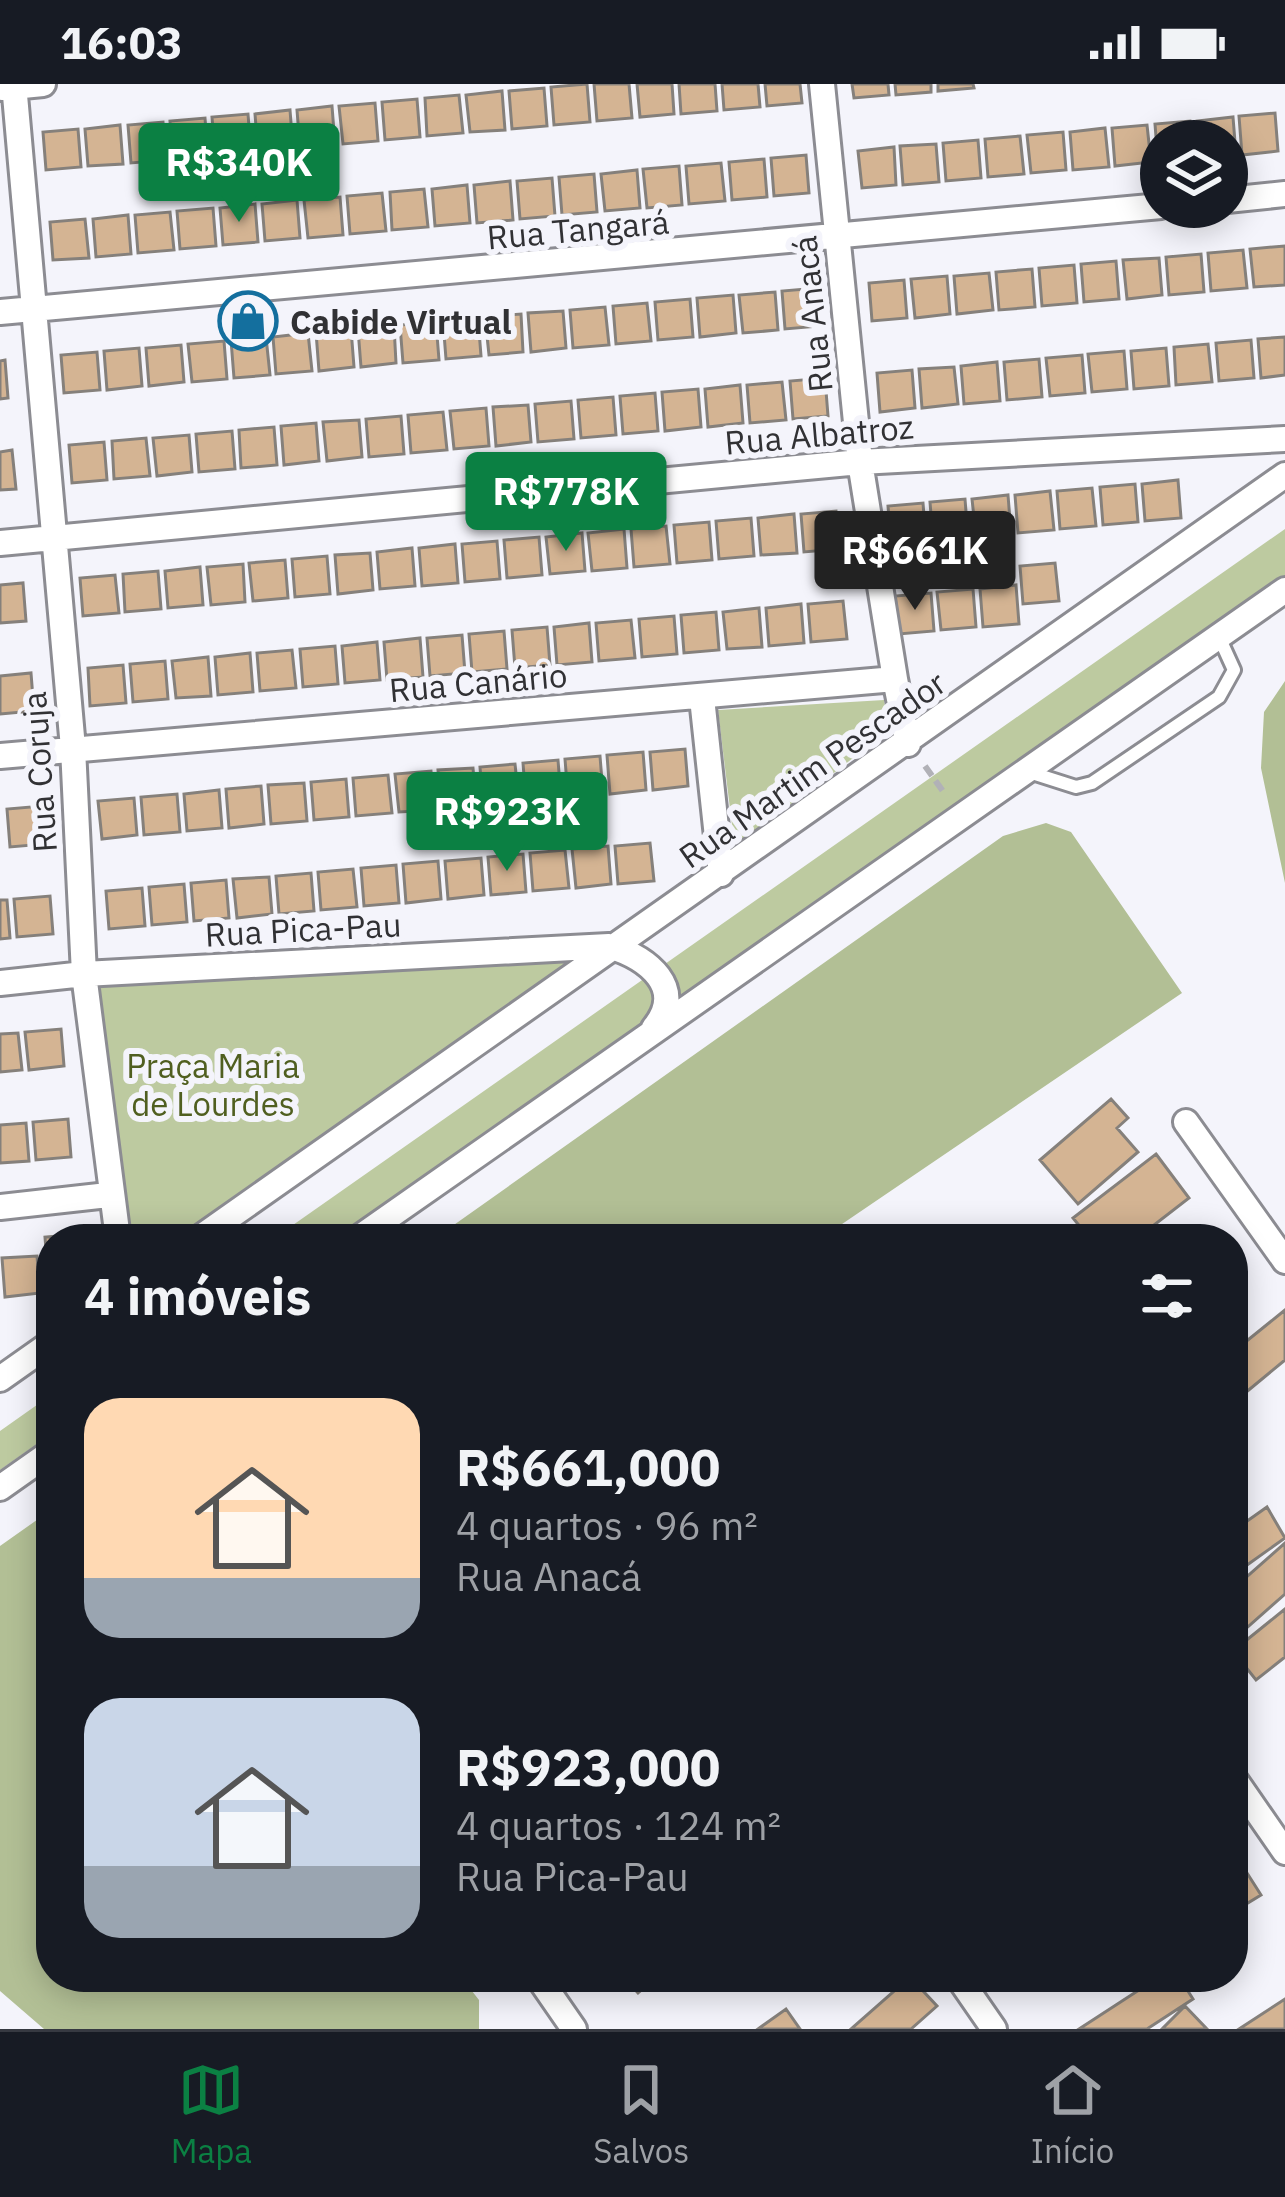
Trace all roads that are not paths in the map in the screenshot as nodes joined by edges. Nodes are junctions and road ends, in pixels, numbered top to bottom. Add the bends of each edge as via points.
1 (43, 84) edge
2 (822, 84) edge
3 (10, 86) edge
4 (1285, 194) edge
5 (1248, 198) edge
6 (1140, 208) edge
7 (838, 240) junction
8 (32, 309) junction
9 (0, 312) edge
10 (1285, 439) edge
11 (860, 462) junction
12 (1285, 475) edge
13 (52, 538) junction
14 (0, 543) edge
15 (1285, 590) edge
16 (1219, 637) junction
17 (895, 679) junction
18 (702, 698) junction
19 (908, 744) junction
20 (73, 748) junction
21 (0, 757) edge
22 (1028, 772) junction
23 (721, 874) junction
24 (609, 946) junction
25 (84, 974) junction
26 (0, 983) edge
27 (645, 1039) junction
28 (1186, 1122) dead end
29 (108, 1195) junction
30 (0, 1207) edge
31 (115, 1224) edge
32 (219, 1224) edge
33 (379, 1224) edge
34 (1285, 1262) edge
35 (36, 1354) edge
36 (0, 1379) edge
37 (36, 1463) edge
38 (0, 1488) edge
39 (1248, 1799) edge
40 (1285, 1852) edge
41 (548, 1992) edge
42 (968, 1992) edge
43 (574, 2029) edge
44 (994, 2029) edge

1 - 3 street
2 - 7 street, Rua Anacá
3 - 8 street, Rua Coruja
4 - 5 street
6 - 7 street, Rua Tangará
7 - 8 street, Rua Tangará
7 - 11 street, Rua Anacá
8 - 9 street, Rua Tangará
8 - 13 street, Rua Coruja
10 - 11 street, Rua Albatroz
11 - 13 street, Rua Albatroz
11 - 17 street, Rua Anacá
12 - 19 street, Rua Martim Pescador
13 - 14 street, Rua Albatroz
13 - 20 street, Rua Coruja
15 - 16 street
16 - 22 street
16 - 22 lane via 1234,670 1219,697 1093,783 1076,787
17 - 18 street, Rua Canário
17 - 19 street
18 - 20 street, Rua Canário
18 - 23 street
19 - 23 street, Rua Martim Pescador
20 - 21 street, Rua Canário
20 - 25 street, Rua Coruja
22 - 27 street
23 - 24 street, Rua Martim Pescador
24 - 25 street, Rua Pica-Pau
24 - 27 street via 650,961 664,985 666,1013
24 - 32 street, Rua Martim Pescador
25 - 26 street, Rua Pica-Pau
25 - 29 street, Rua Coruja
27 - 33 street
28 - 34 street
29 - 30 street
29 - 31 street, Rua Coruja
35 - 36 street
37 - 38 street
39 - 40 street
41 - 43 street
42 - 44 street

